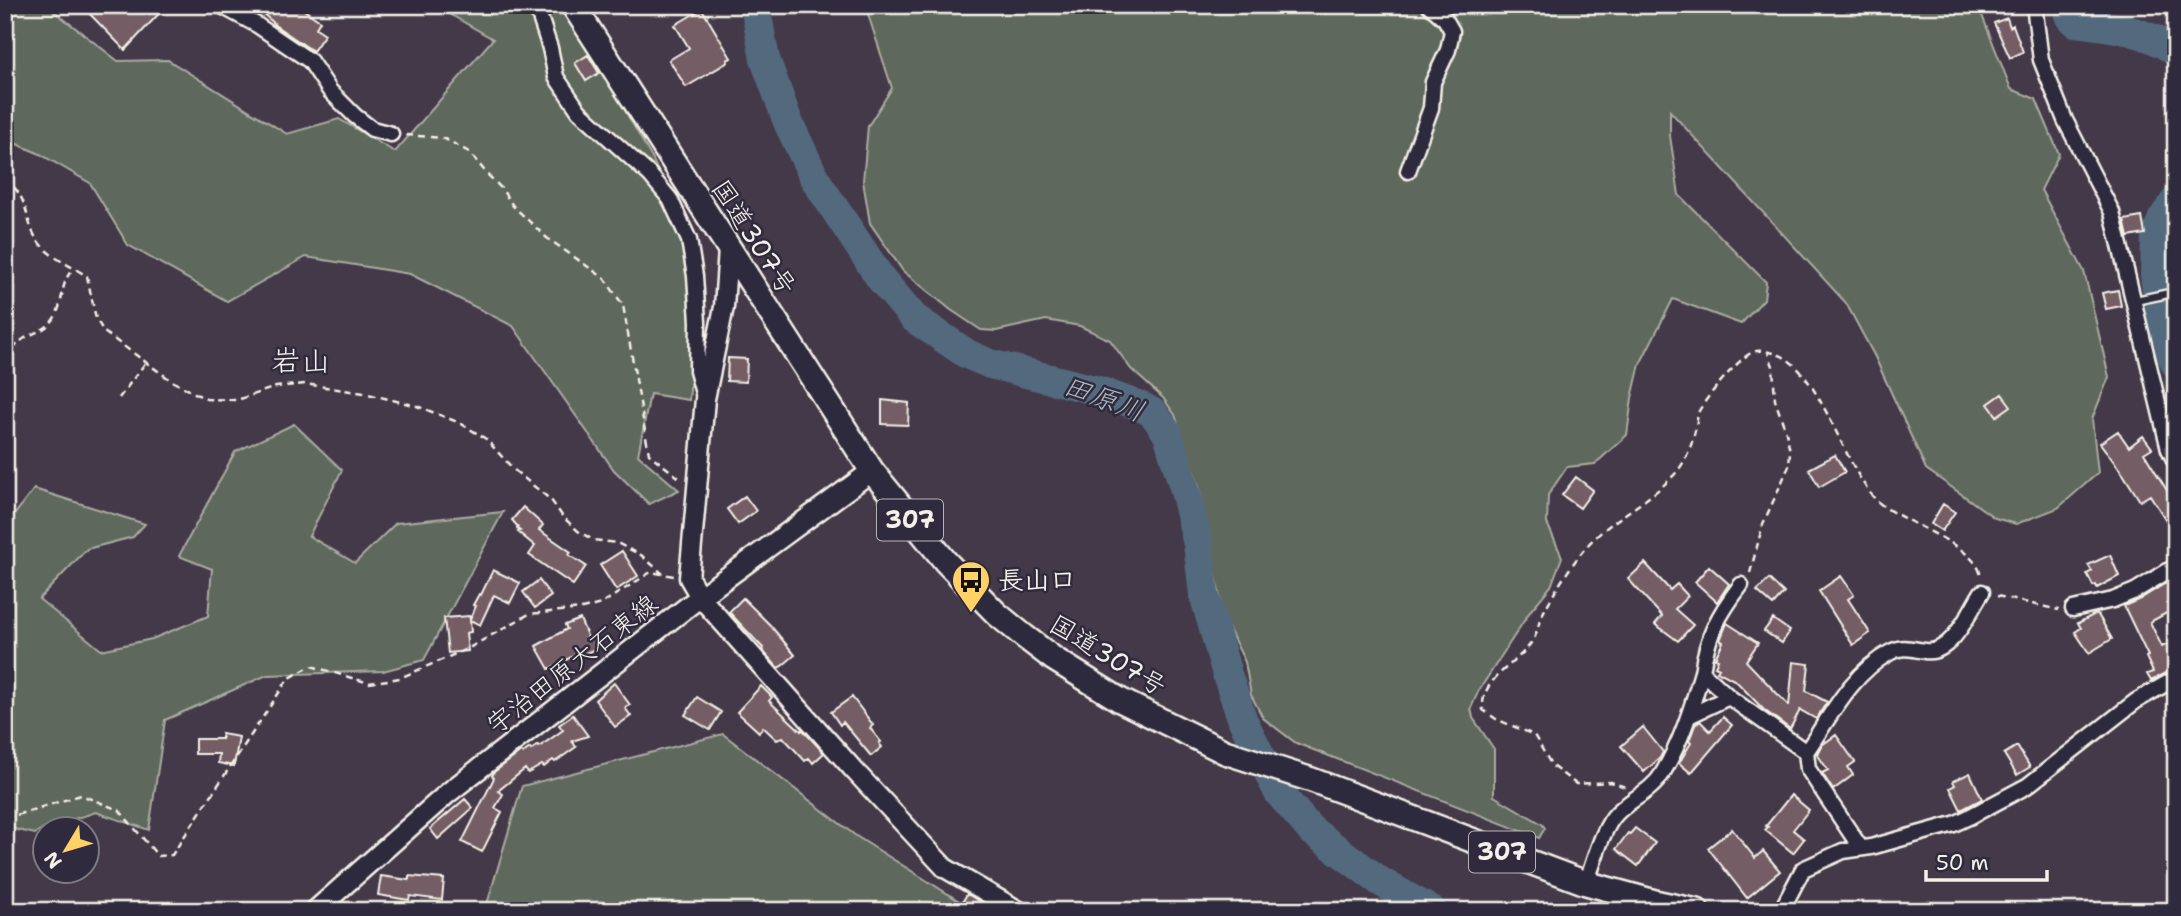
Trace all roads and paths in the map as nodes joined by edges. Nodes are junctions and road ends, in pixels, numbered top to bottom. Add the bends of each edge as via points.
1 (220, 5) edge
2 (536, 5) edge
3 (573, 5) edge
4 (1429, 5) edge
5 (2034, 5) edge
6 (391, 134) joint
7 (1408, 171) dead end
8 (5, 179) edge
9 (728, 249) junction
10 (74, 268) junction
11 (2176, 292) edge
12 (2137, 300) junction
13 (1768, 353) junction
14 (5, 359) edge
15 (146, 362) junction
16 (119, 397) dead end
17 (705, 398) junction
18 (2176, 464) edge
19 (872, 471) junction
20 (696, 491) junction
21 (2176, 566) edge
22 (663, 574) junction
23 (689, 578) junction
24 (1741, 585) joint
25 (1982, 592) junction
26 (701, 597) junction
27 (2073, 609) joint
28 (1702, 672) junction
29 (2176, 678) edge
30 (1729, 697) junction
31 (1689, 716) junction
32 (1806, 752) junction
33 (1633, 798) junction
34 (5, 817) edge
35 (1860, 847) junction
36 (1586, 883) junction
37 (315, 911) edge
38 (1019, 911) edge
39 (1697, 911) edge
40 (1782, 911) edge

1 - 6 street via 310,61 330,91 355,116 372,129
2 - 17 street via 556,77 579,111 670,199 688,240 695,276 698,371
3 - 9 highway, 国道307号 / 307
4 - 7 street via 1452,32
5 - 12 street via 2041,60 2065,120 2112,212
6 - 20 path via 443,138 469,152 547,239 604,278 624,305 649,454
8 - 10 path via 25,202 41,246
9 - 17 street via 724,307
9 - 19 highway, 国道307号 / 307
10 - 14 path via 65,277 62,301 53,320 24,339
10 - 15 path via 87,276 96,319 104,332
11 - 12 lane
12 - 18 street
13 - 24 path via 1790,451 1789,466 1763,524 1754,565
13 - 25 path via 1795,366 1811,385 1876,500 1970,556 1980,572
13 - 33 path via 1755,351 1738,361 1699,412 1682,468 1583,551 1541,617 1533,640 1482,698 1483,710 1489,715 1534,735 1552,766 1565,777 1576,784 1611,782 1625,787
15 - 16 path
15 - 22 path via 206,400 237,400 276,387 305,384 417,406 460,423 486,439 578,531 641,555
17 - 20 street
19 - 26 main road, 宇治田原大石東線
19 - 36 highway, 国道307号 / 307 via 997,614 1086,680 1225,752
20 - 23 street
21 - 27 street via 2135,591
22 - 23 path
22 - 34 path via 651,572 591,607 529,614 400,678 369,683 311,666 288,679 172,855 158,856 119,810 81,794
23 - 26 street
24 - 28 street via 1709,636
25 - 27 path via 2062,611
25 - 32 street via 1943,649 1928,652 1899,647 1863,672
26 - 37 main road, 宇治田原大石東線 via 448,793
26 - 38 street via 945,868
28 - 30 street
28 - 31 street
29 - 35 street via 2136,701 2027,786 1954,824
30 - 31 street
30 - 32 street
31 - 33 street via 1655,785
32 - 35 street via 1808,769
33 - 36 street via 1609,824
35 - 40 street via 1803,869
36 - 39 highway, 国道307号 / 307

